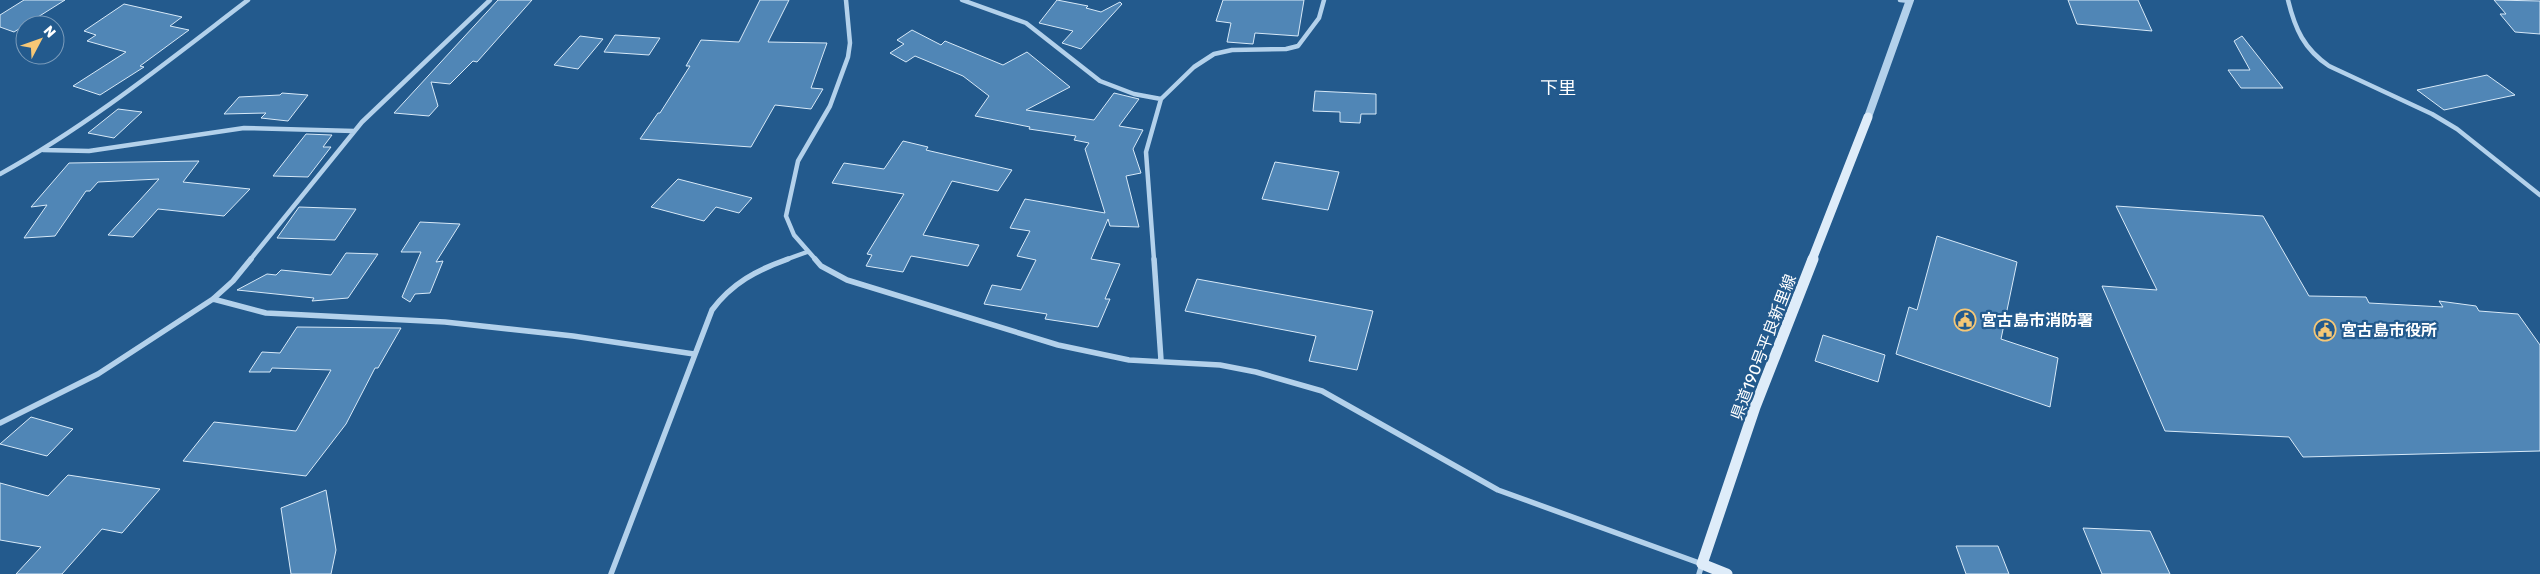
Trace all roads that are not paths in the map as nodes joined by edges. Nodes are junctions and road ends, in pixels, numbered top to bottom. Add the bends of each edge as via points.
1 (248, 0) edge
2 (490, 0) edge
3 (846, 0) edge
4 (962, 0) edge
5 (1324, 0) edge
6 (1900, 0) edge
7 (2288, 0) edge
8 (1910, 1) edge
9 (1161, 99) junction
10 (1868, 117) joint
11 (354, 131) junction
12 (43, 150) junction
13 (0, 174) edge
14 (2540, 195) edge
15 (807, 252) junction
16 (214, 299) junction
17 (694, 354) junction
18 (1161, 360) junction
19 (0, 423) edge
20 (1700, 569) edge
21 (611, 574) edge
22 (1727, 574) edge

1 - 12 street via 126,93
2 - 11 street
3 - 15 street via 848,57 830,106 798,161 788,199 786,216 794,235
4 - 9 street via 1026,23 1100,81 1134,94
5 - 9 street via 1319,18 1298,46 1214,54 1194,67
6 - 8 street
7 - 14 street via 2296,31 2314,57 2457,129
8 - 10 street
9 - 18 street via 1146,152
10 - 20 main road, 県道190号平良新里線 via 1756,407
11 - 12 street via 244,128 89,150
11 - 16 street via 233,281
12 - 13 street
15 - 17 street via 742,278 723,294 712,310
15 - 18 street via 821,266 847,280 980,322 1058,345 1128,360
16 - 17 street via 266,313 445,322
16 - 19 street via 98,374
17 - 21 street
18 - 20 street via 1220,365 1322,391 1498,490
20 - 22 main road

